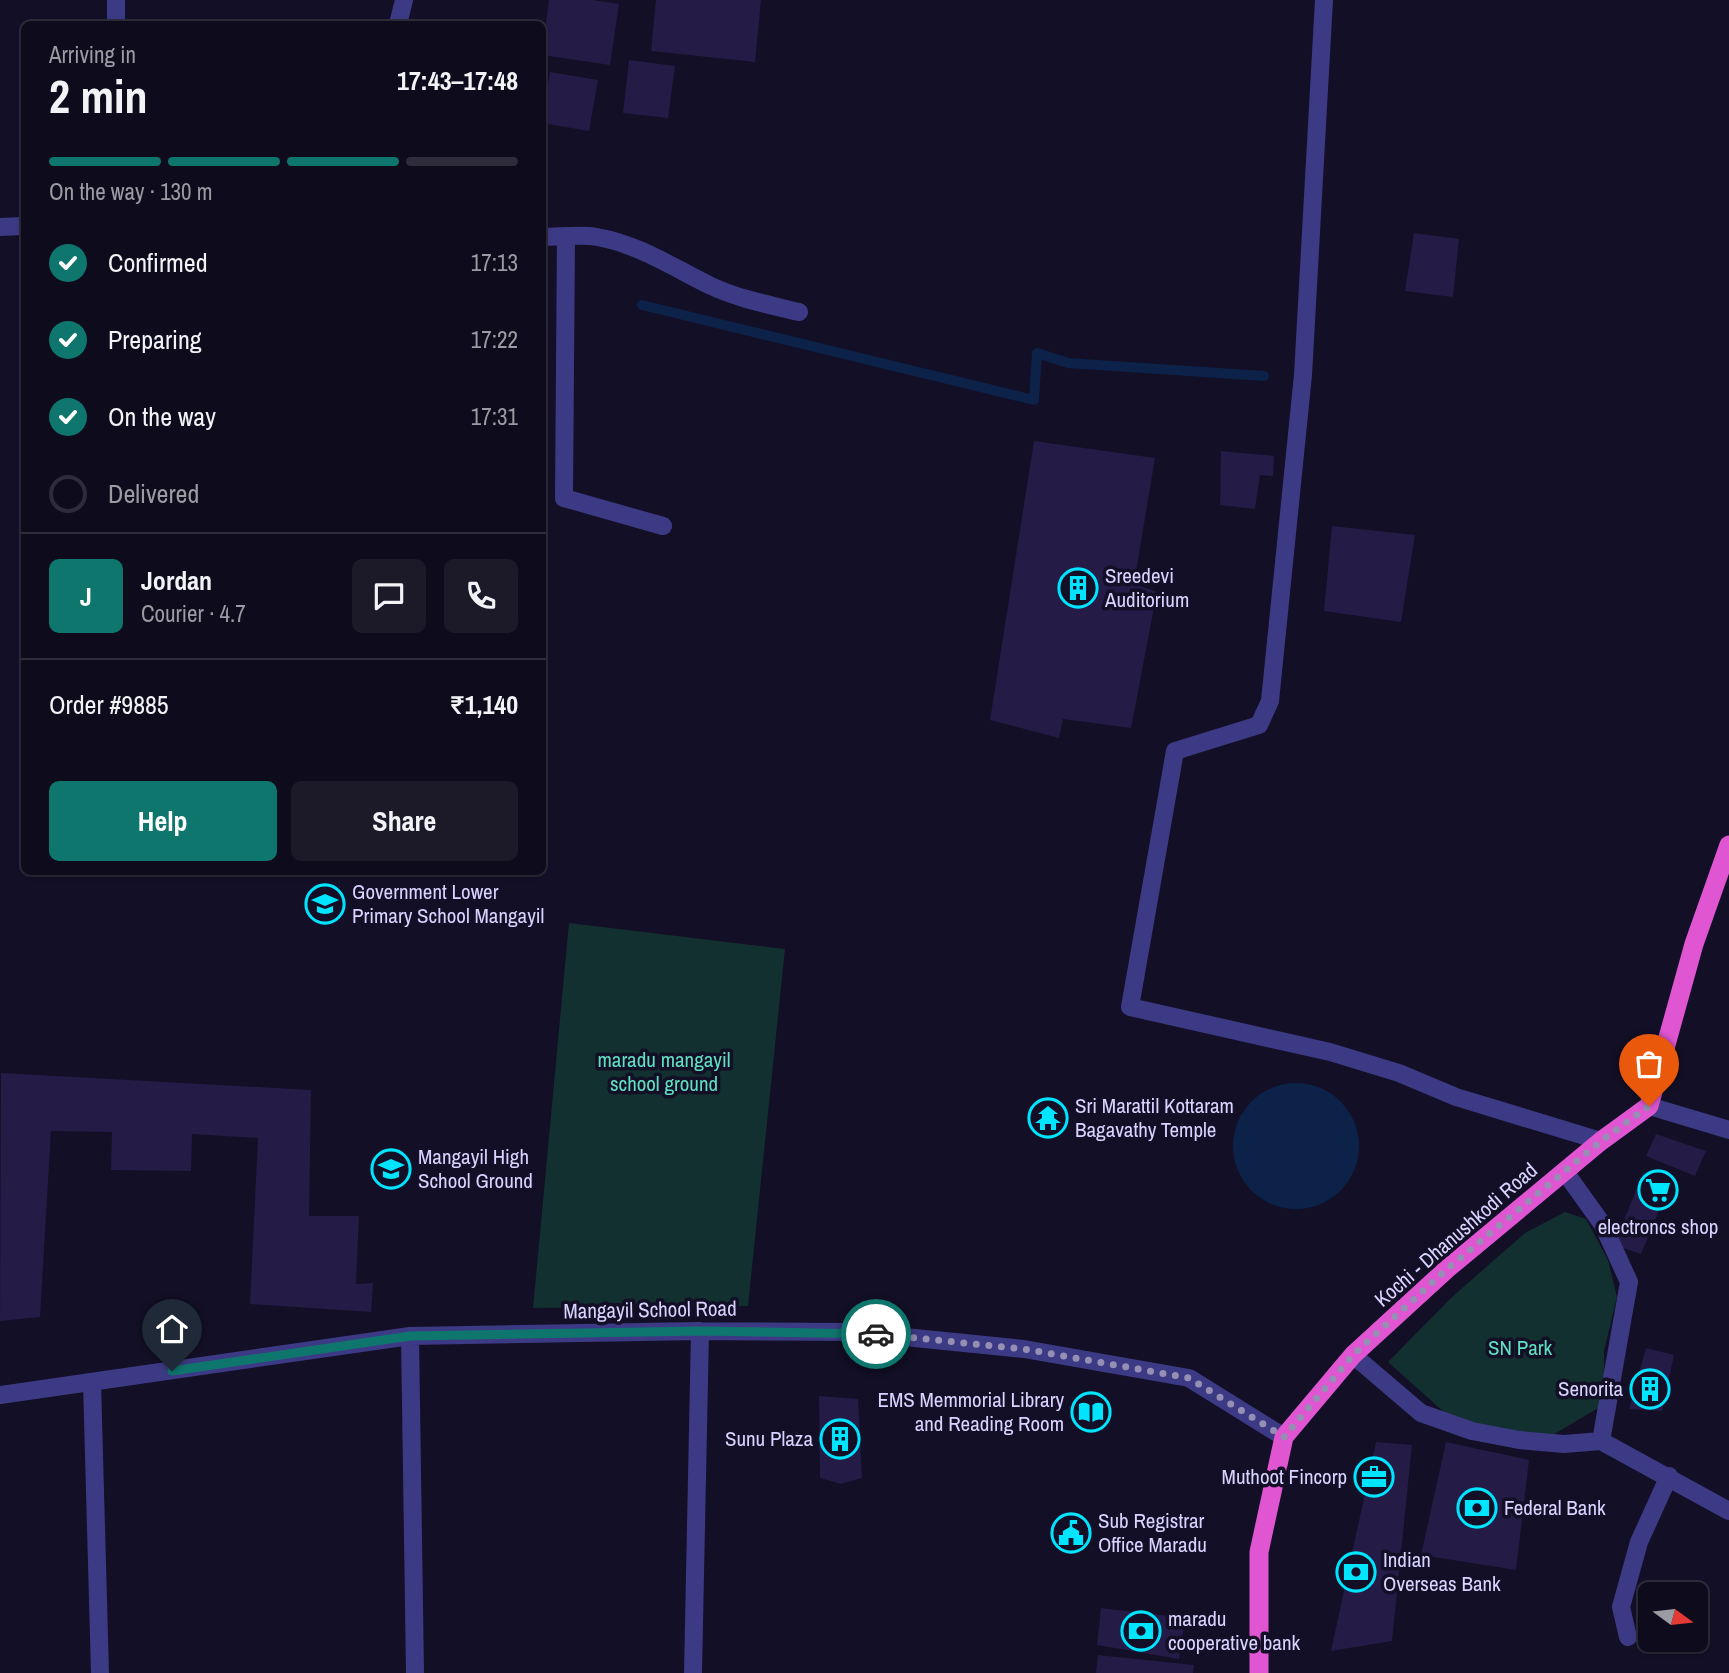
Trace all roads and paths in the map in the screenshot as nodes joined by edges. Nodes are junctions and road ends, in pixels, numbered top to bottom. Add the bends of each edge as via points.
1 (116, 0) edge
2 (404, 0) edge
3 (1324, 0) edge
4 (116, 21) edge
5 (399, 21) edge
6 (21, 226) edge
7 (0, 227) edge
8 (566, 236) junction
9 (546, 237) edge
10 (799, 312) dead end
11 (663, 526) dead end
12 (1729, 845) edge
13 (1649, 1106) junction
14 (1729, 1130) edge
15 (1601, 1141) junction
16 (1565, 1172) junction
17 (701, 1331) junction
18 (410, 1336) junction
19 (1353, 1355) junction
20 (92, 1382) junction
21 (0, 1395) edge
22 (1284, 1437) junction
23 (1601, 1441) junction
24 (1669, 1476) junction
25 (1729, 1511) edge
26 (1628, 1637) dead end
27 (100, 1673) edge
28 (415, 1673) edge
29 (693, 1673) edge
30 (1259, 1673) edge

1 - 4 street
2 - 5 street
3 - 15 street via 1303,375 1270,701 1259,725 1175,751 1130,1007 1330,1052
6 - 7 street
8 - 9 street
8 - 10 street via 595,236 623,244 712,287
8 - 11 street via 564,498
12 - 13 highway via 1694,944
13 - 14 street
13 - 15 highway, Kochi - Dhanushkodi Road
15 - 16 highway, Kochi - Dhanushkodi Road
16 - 19 highway, Kochi - Dhanushkodi Road via 1447,1269
16 - 23 street via 1603,1225 1629,1282
17 - 18 street, Mangayil School Road
17 - 22 street, Mangayil School Road via 867,1333 1024,1349 1189,1378
17 - 29 street
18 - 20 street, Mangayil School Road
18 - 28 street
19 - 22 highway, Kochi - Dhanushkodi Road
19 - 23 street via 1421,1413 1519,1440
20 - 21 street, Mangayil School Road
20 - 27 street
22 - 30 highway, Kochi - Dhanushkodi Road via 1259,1552
23 - 24 street
24 - 25 street
24 - 26 street via 1639,1542 1621,1607

